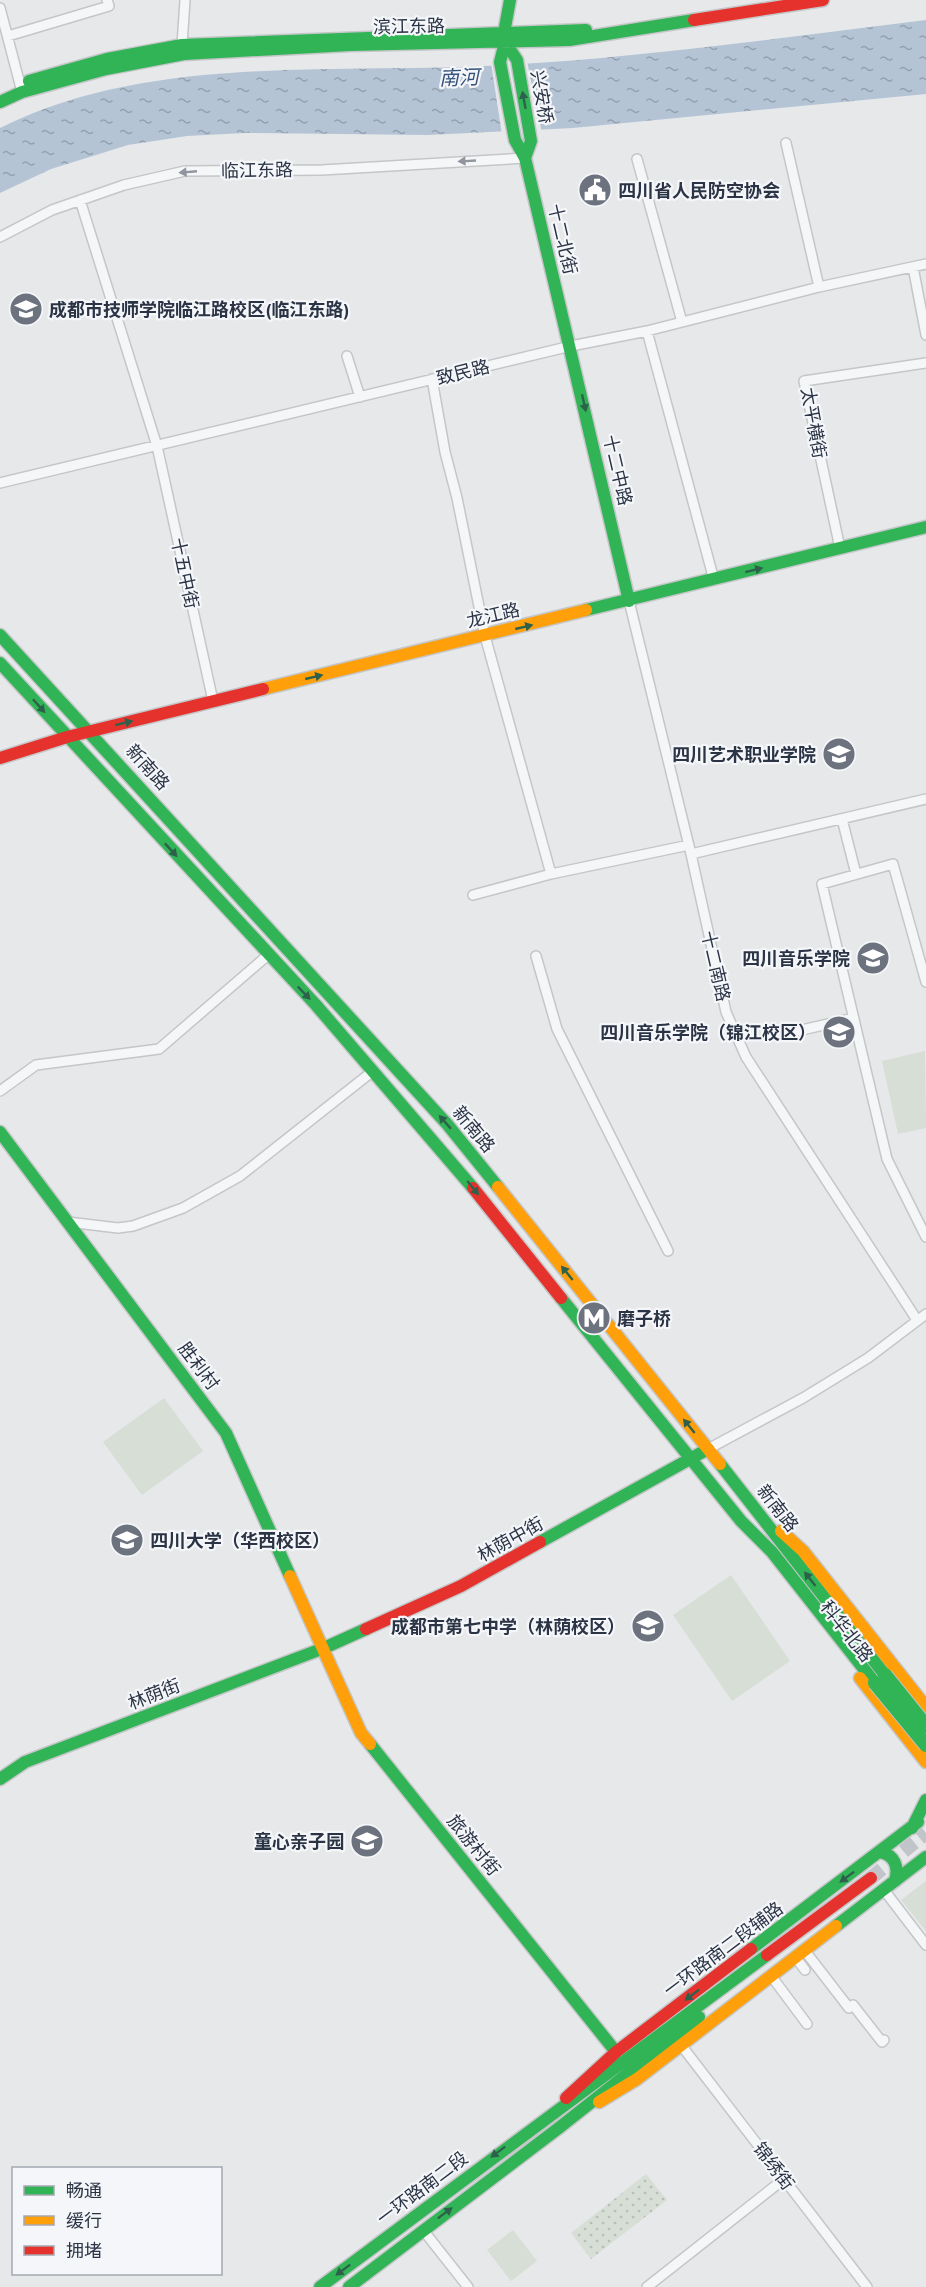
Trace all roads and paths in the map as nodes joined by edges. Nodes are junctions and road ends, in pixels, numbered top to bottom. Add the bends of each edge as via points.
1 (107, 0) edge
2 (185, 0) edge
3 (510, 0) edge
4 (777, 0) edge
5 (823, 0) edge
6 (0, 8) edge
7 (4, 31) edge
8 (505, 37) junction
9 (182, 45) junction
10 (21, 88) junction
11 (0, 94) edge
12 (0, 102) edge
13 (786, 143) dead end
14 (525, 158) junction
15 (637, 159) dead end
16 (80, 200) junction
17 (0, 237) edge
18 (926, 264) edge
19 (913, 267) junction
20 (819, 287) junction
21 (681, 322) junction
22 (647, 331) junction
23 (926, 335) edge
24 (572, 346) junction
25 (347, 356) dead end
26 (926, 363) edge
27 (432, 379) junction
28 (360, 397) junction
29 (158, 446) junction
30 (0, 483) edge
31 (926, 527) edge
32 (840, 548) junction
33 (714, 580) junction
34 (629, 601) junction
35 (0, 635) edge
36 (485, 636) junction
37 (0, 663) edge
38 (213, 700) junction
39 (91, 732) junction
40 (68, 737) junction
41 (0, 758) edge
42 (926, 799) edge
43 (842, 819) junction
44 (690, 850) junction
45 (551, 874) junction
46 (856, 874) junction
47 (473, 895) dead end
48 (268, 955) junction
49 (536, 956) dead end
50 (926, 982) edge
51 (854, 1018) junction
52 (794, 1032) dead end
53 (373, 1071) junction
54 (0, 1091) edge
55 (0, 1132) edge
56 (68, 1222) junction
57 (926, 1237) edge
58 (668, 1251) dead end
59 (926, 1314) edge
60 (917, 1320) junction
61 (708, 1449) junction
62 (691, 1459) junction
63 (756, 1509) junction
64 (741, 1521) junction
65 (324, 1648) junction
66 (880, 1678) junction
67 (911, 1689) junction
68 (926, 1707) edge
69 (886, 1710) junction
70 (926, 1726) edge
71 (924, 1754) edge
72 (926, 1773) edge
73 (0, 1779) edge
74 (926, 1800) edge
75 (926, 1815) edge
76 (912, 1828) junction
77 (880, 1852) junction
78 (926, 1857) edge
79 (895, 1881) junction
80 (877, 1884) junction
81 (926, 1944) edge
82 (802, 1960) junction
83 (772, 1977) junction
84 (807, 2024) dead end
85 (884, 2040) dead end
86 (681, 2044) junction
87 (616, 2052) junction
88 (545, 2117) junction
89 (560, 2127) junction
90 (784, 2178) junction
91 (423, 2230) junction
92 (320, 2287) edge
93 (349, 2287) edge
94 (468, 2287) edge
95 (646, 2287) edge
96 (867, 2287) edge

1 - 7 street via 108,6
2 - 9 street
3 - 8 main road
4 - 8 main road, 滨江东路 via 704,15
5 - 8 main road, 滨江东路 via 569,40
6 - 7 street
7 - 10 street
8 - 9 main road, 滨江东路 via 350,37
8 - 10 main road, 滨江东路 via 183,54
8 - 14 main road via 500,62 515,141
14 -> 8 main road, 兴安桥 via 531,141 517,60
9 - 10 main road, 滨江东路 via 107,59
10 - 11 main road, 滨江东路
10 - 12 main road, 滨江东路
13 - 20 street
14 -> 16 street, 临江东路 via 322,170 185,171
14 - 24 main road, 十二北街
15 - 21 street
16 - 17 street, 临江东路
16 - 29 street, 十五中街
18 - 19 street, 致民路
19 - 20 street, 致民路
19 - 23 street
20 - 21 street, 致民路
21 - 22 street, 致民路
22 - 24 street, 致民路
22 - 33 street
24 - 27 street, 致民路
24 -> 34 main road, 十二中路
25 - 28 street
26 - 32 street, 太平横街 via 804,381
27 - 28 street, 致民路
27 - 36 street
28 - 29 street, 致民路
29 - 30 street, 致民路
29 - 38 street, 十五中街
31 - 32 main road, 龙江路
33 -> 32 main road, 龙江路
33 - 34 main road, 龙江路
36 -> 34 main road, 龙江路
34 - 44 street, 十二南路
35 - 39 main road, 新南路
38 -> 36 main road, 龙江路
36 - 45 street
37 -> 40 main road, 新南路
39 -> 38 main road, 龙江路
39 - 40 main road, 龙江路
61 -> 39 main road, 新南路 via 447,1124
40 - 41 main road, 龙江路
40 -> 48 main road, 新南路
42 - 43 street
43 - 44 street
43 - 46 street
44 - 45 street
44 - 60 street, 十二南路 via 726,1012 746,1057
45 - 47 street
46 - 50 street via 893,864
46 - 51 street via 822,884
48 -> 53 main road, 新南路
48 - 54 street via 159,1049 36,1065
49 - 58 street via 557,1029
51 - 52 street
51 - 57 street via 887,1158
53 - 56 street via 240,1176 183,1208 126,1227
53 -> 62 main road, 新南路 via 429,1134
55 - 56 main road, 胜利村
56 - 65 main road, 胜利村 via 226,1433
59 - 60 street
60 - 61 street via 868,1358
61 - 62 main road, 林荫中街
61 - 63 main road, 新南路
62 - 64 main road, 新南路
62 - 65 main road, 林荫中街 via 461,1586
66 -> 63 main road, 新南路
63 - 67 main road, 科华北路 via 803,1551
64 - 66 main road, 新南路
64 - 69 main road, 科华北路 via 765,1558
65 - 73 main road, 林荫街 via 25,1762
65 - 87 main road, 旅游村街 via 361,1733
66 - 70 main road, 科华北路, bridge
66 - 71 main road, 科华北路, bridge
67 - 68 main road, 科华北路
67 - 69 main road via 920,1707 914,1718 901,1722
69 - 71 main road, 科华北路
71 - 72 main road
74 - 76 main road
75 - 76 main road, 一环路南二段辅路
76 - 77 main road, 一环路南二段辅路
77 - 79 main road via 891,1855 896,1864 899,1873
77 -> 87 main road, 一环路南二段辅路
78 - 79 main road
79 - 80 main road
80 - 81 street
80 - 82 main road
80 - 88 main road
80 - 89 main road via 724,1997
82 - 83 main road
82 - 85 street via 849,2008 853,2005
83 - 84 street
83 - 86 main road
86 - 89 main road via 637,2079
86 - 90 street, 锦绣街
87 - 88 main road, 一环路南二段辅路
88 -> 92 main road, 一环路南二段
91 -> 89 main road, 一环路南二段
90 - 95 street
90 - 96 street, 锦绣街
91 - 93 main road, 一环路南二段
91 - 94 street

